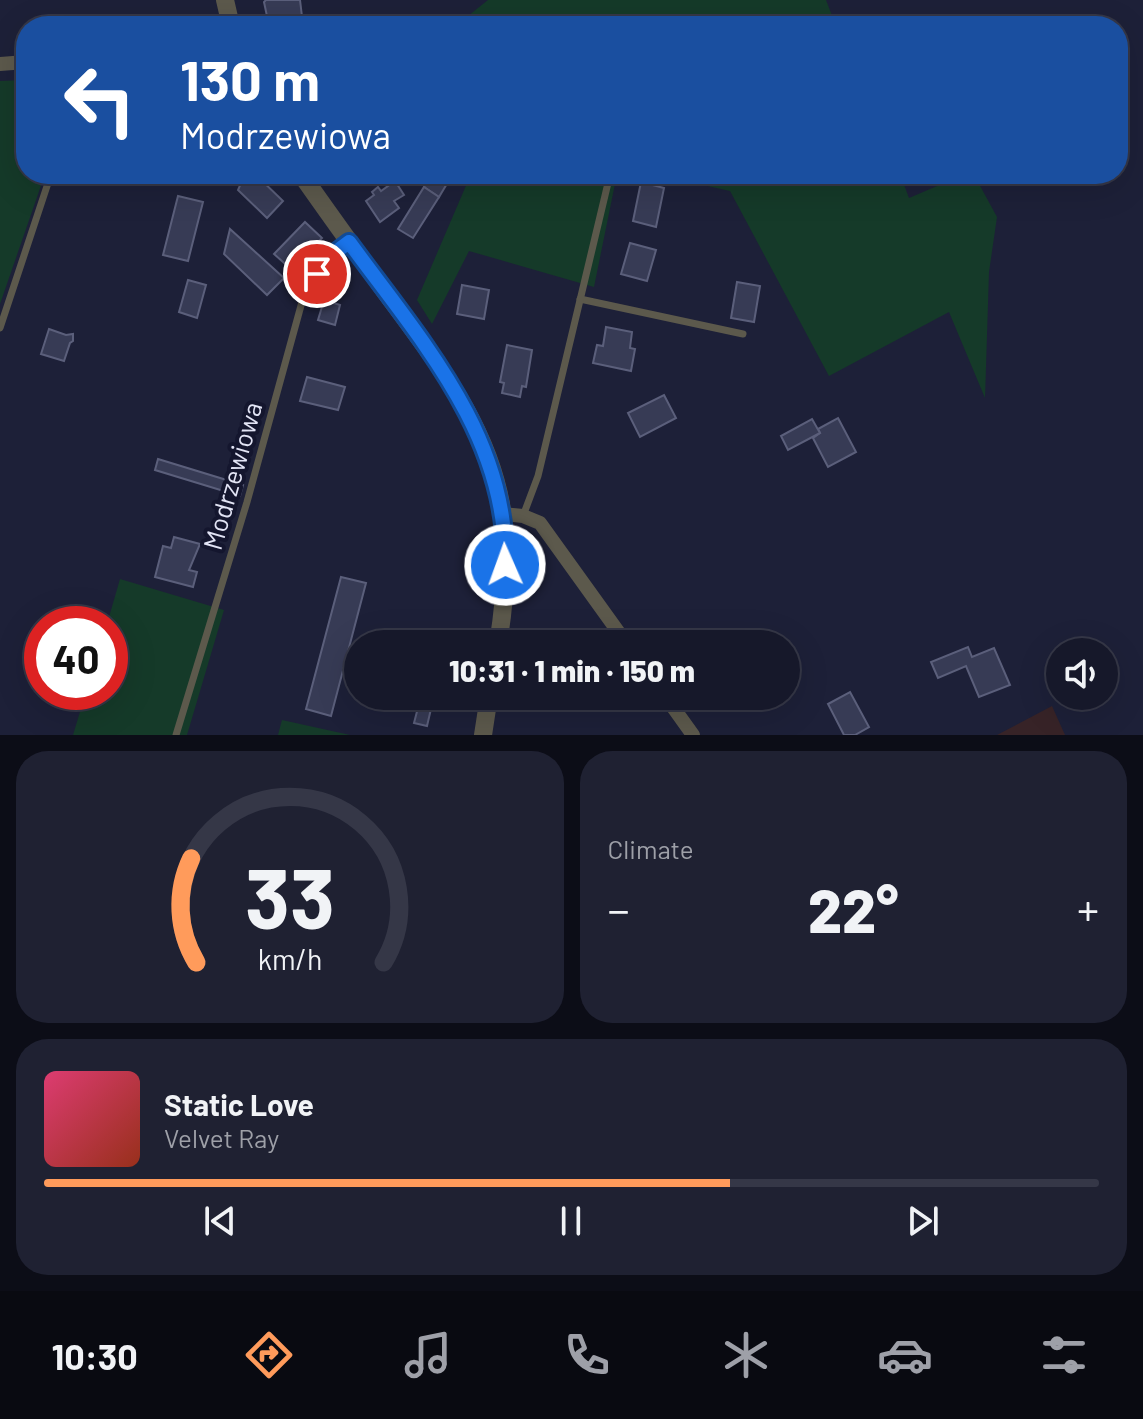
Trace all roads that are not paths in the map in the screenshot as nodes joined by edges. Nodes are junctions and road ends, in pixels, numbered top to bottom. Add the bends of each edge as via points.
1 (48, 184) edge
2 (308, 184) edge
3 (608, 184) edge
4 (349, 242) junction
5 (580, 299) junction
6 (0, 328) edge
7 (743, 334) dead end
8 (503, 514) junction
9 (523, 516) junction
10 (500, 630) edge
11 (617, 630) edge
12 (487, 710) edge
13 (675, 710) edge
14 (176, 735) edge
15 (483, 735) edge
16 (693, 735) edge

1 - 6 lane
2 - 4 street
3 - 5 lane
4 - 8 street via 454,387 485,450
4 - 14 lane, Modrzewiowa via 329,257 305,291
5 - 7 lane
5 - 9 lane via 538,476
8 - 9 street
8 - 10 street via 505,586
9 - 11 street via 540,523
12 - 15 street
13 - 16 street

